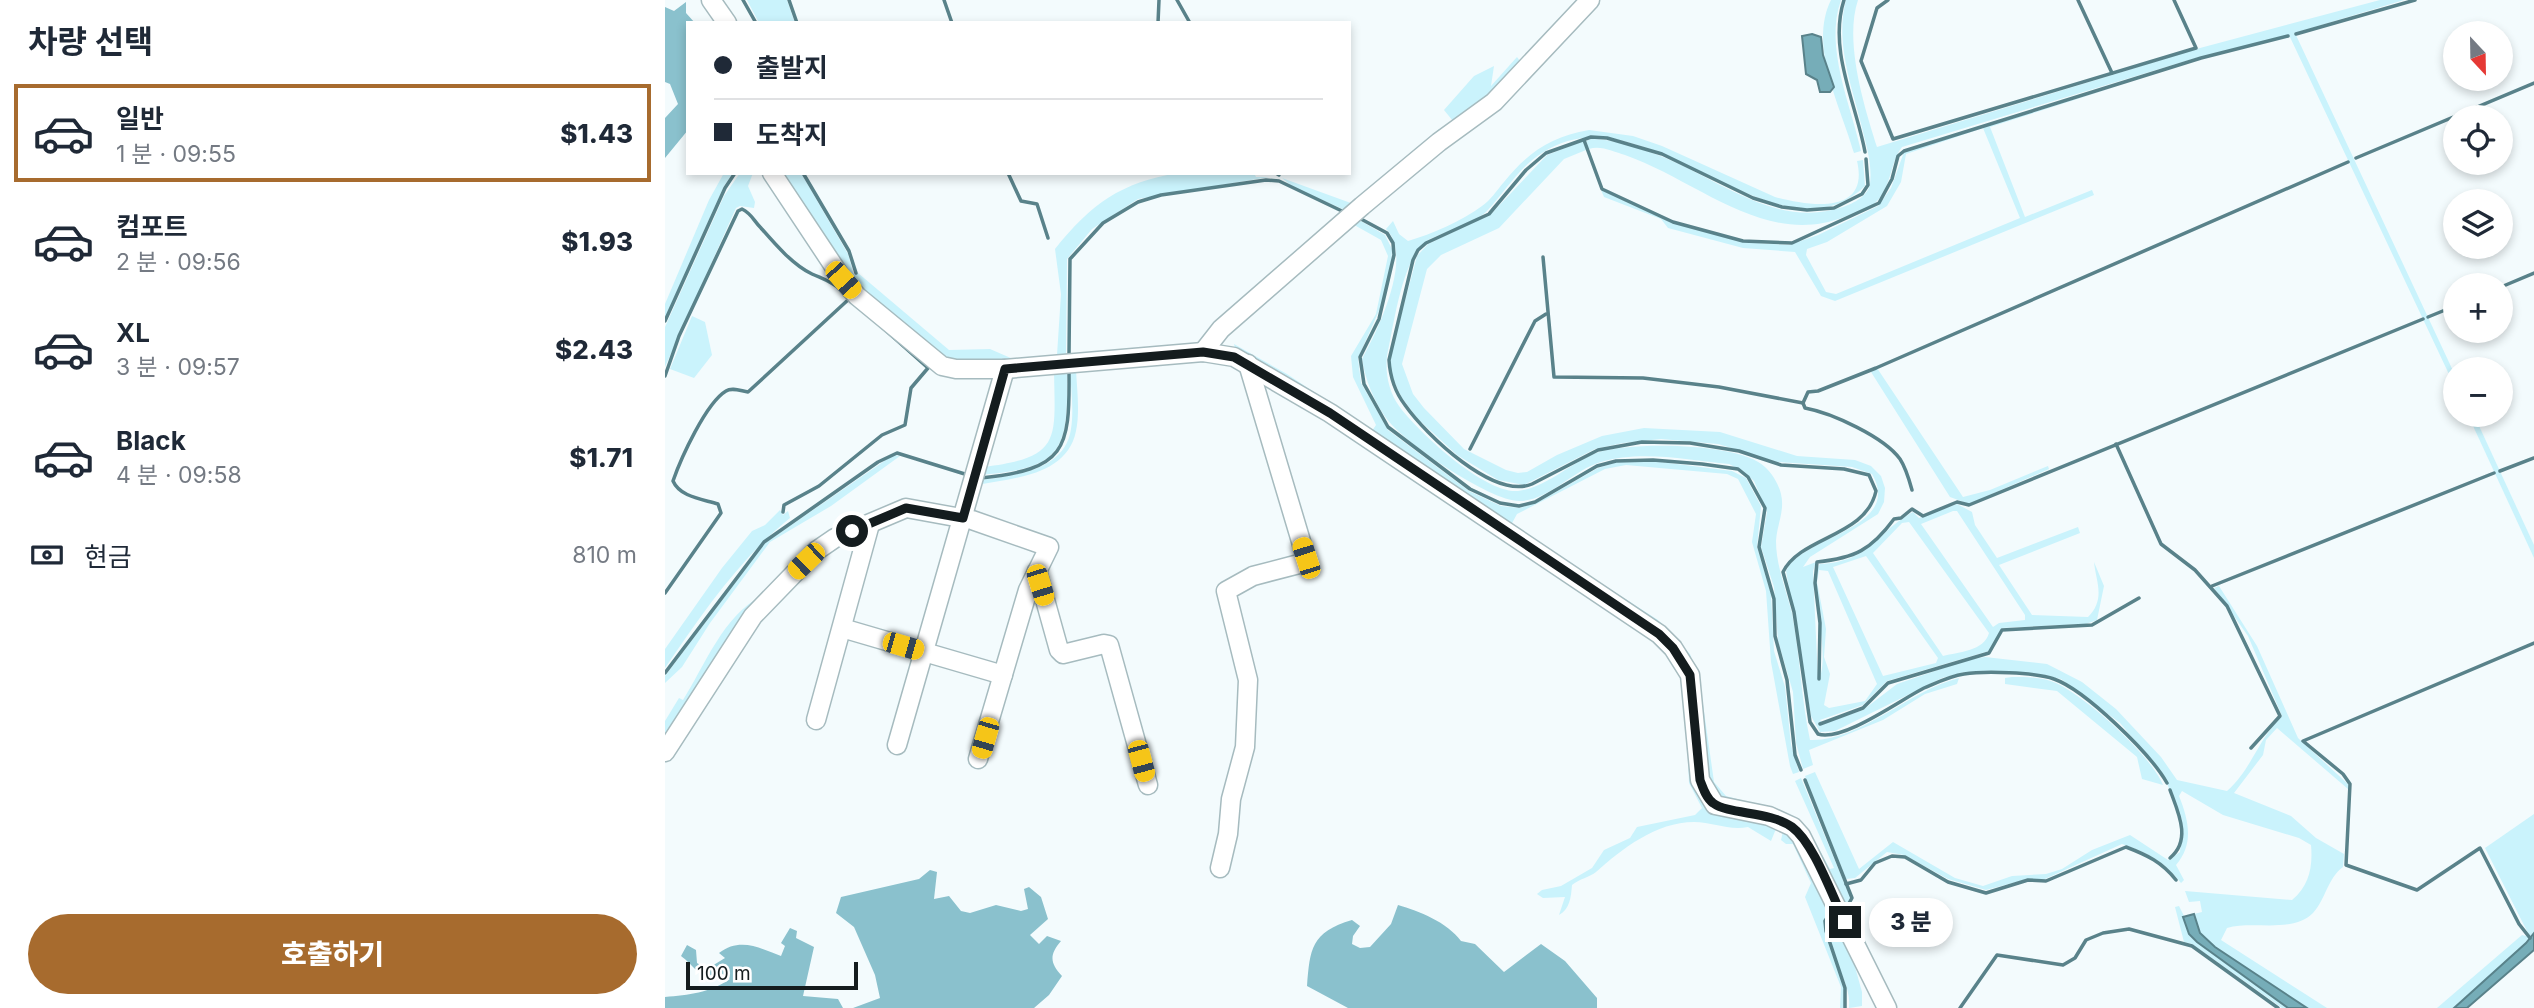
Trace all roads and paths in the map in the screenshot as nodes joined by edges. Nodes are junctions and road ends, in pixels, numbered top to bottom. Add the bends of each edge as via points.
1 (711, 0) edge
2 (1590, 0) edge
3 (726, 21) edge
4 (773, 175) edge
5 (1203, 352) junction
6 (1248, 364) junction
7 (1005, 369) junction
8 (963, 518) junction
9 (870, 524) junction
10 (1037, 571) junction
11 (842, 628) junction
12 (924, 652) junction
13 (1003, 675) junction
14 (816, 720) dead end
15 (897, 746) dead end
16 (665, 752) edge
17 (978, 759) dead end
18 (1147, 785) dead end
19 (1220, 868) dead end
20 (1887, 1008) edge

1 - 3 street
2 - 5 street via 1495,102 1362,206 1221,330
4 - 7 street via 843,280 929,356 956,369
5 - 6 street via 1220,352
5 - 7 street
6 - 19 street via 1306,558 1226,590 1248,680 1245,747
6 - 20 street via 1330,413 1659,634 1673,648 1690,675 1700,780 1706,794 1715,805 1769,816 1801,836
7 - 8 street
8 - 9 street via 906,508
8 - 10 street via 1049,547
8 - 12 street
9 - 11 street
9 - 16 street via 816,551 773,593 753,616
10 - 13 street
10 - 18 street via 1059,650 1063,654 1109,645
11 - 12 street
11 - 14 street
12 - 13 street
12 - 15 street
13 - 17 street

